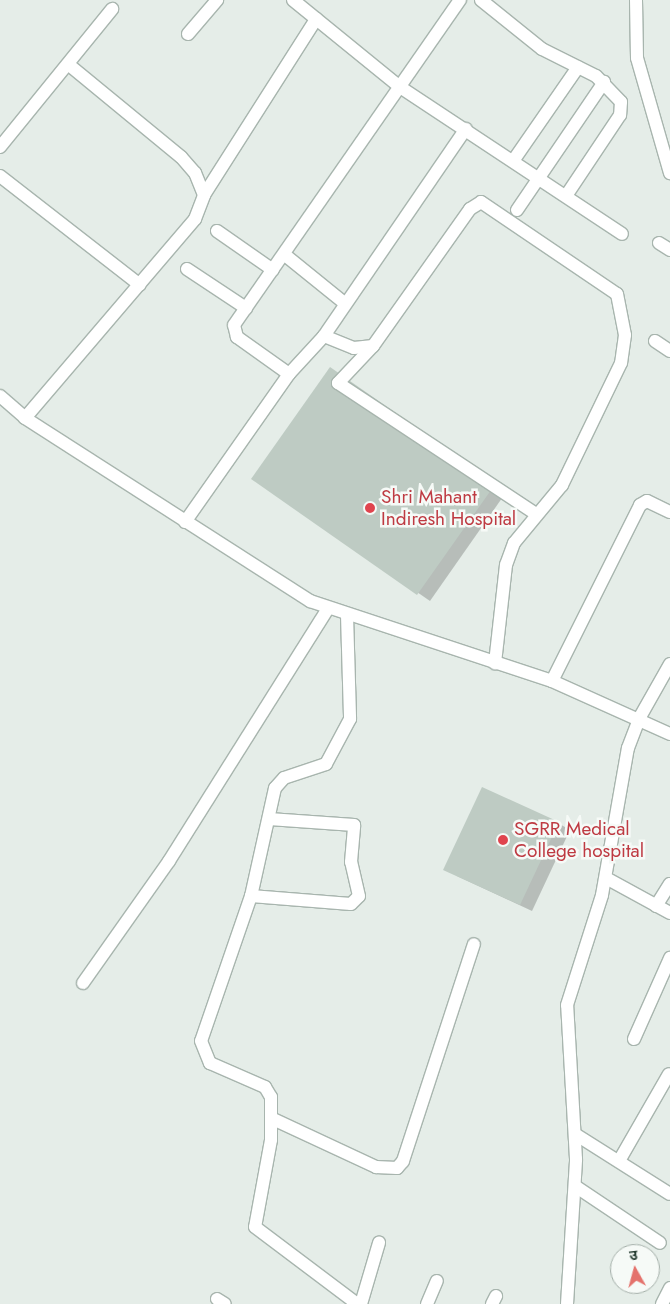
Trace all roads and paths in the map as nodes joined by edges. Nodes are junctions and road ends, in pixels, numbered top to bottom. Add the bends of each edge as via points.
1 (217, 0) edge
2 (293, 0) edge
3 (460, 0) edge
4 (481, 0) edge
5 (636, 0) edge
6 (112, 8) dead end
7 (316, 19) junction
8 (188, 34) dead end
9 (69, 65) junction
10 (578, 67) junction
11 (604, 82) junction
12 (400, 87) junction
13 (466, 129) junction
14 (0, 147) edge
15 (513, 161) junction
16 (670, 173) edge
17 (0, 176) edge
18 (538, 177) junction
19 (204, 195) junction
20 (566, 196) junction
21 (517, 210) dead end
22 (217, 231) dead end
23 (622, 234) dead end
24 (659, 243) dead end
25 (670, 250) edge
26 (284, 255) junction
27 (187, 269) dead end
28 (273, 270) junction
29 (140, 285) junction
30 (343, 302) junction
31 (246, 308) junction
32 (324, 336) junction
33 (656, 341) dead end
34 (372, 346) junction
35 (670, 351) edge
36 (289, 374) junction
37 (0, 396) edge
38 (25, 418) junction
39 (670, 512) edge
40 (536, 514) junction
41 (185, 522) junction
42 (328, 609) junction
43 (346, 615) junction
44 (495, 663) junction
45 (670, 664) edge
46 (549, 680) junction
47 (640, 717) junction
48 (670, 734) edge
49 (269, 818) junction
50 (606, 878) junction
51 (670, 884) edge
52 (251, 896) junction
53 (656, 906) junction
54 (670, 913) edge
55 (474, 944) dead end
56 (670, 958) edge
57 (83, 983) dead end
58 (634, 1039) dead end
59 (669, 1074) edge
60 (273, 1115) junction
61 (575, 1134) junction
62 (619, 1161) junction
63 (575, 1186) junction
64 (670, 1194) edge
65 (660, 1242) dead end
66 (379, 1243) dead end
67 (437, 1281) dead end
68 (670, 1288) edge
69 (357, 1304) edge
70 (361, 1304) edge
71 (427, 1304) edge
72 (567, 1304) edge
73 (662, 1304) edge

1 - 8 street
2 - 7 street
3 - 12 street
4 - 10 street via 542,49
5 - 16 street via 637,58
6 - 9 street
7 - 12 street
7 - 19 street
9 - 14 street
9 - 19 street via 181,157 195,173
10 - 11 street
10 - 15 street
11 - 18 street
11 - 20 street via 621,102 620,115
12 - 13 street
12 - 26 street
13 - 15 street
13 - 30 street
15 - 18 street
17 - 29 street
18 - 20 street
18 - 21 street
19 - 29 street via 196,219
20 - 23 street
22 - 28 street
24 - 25 street
26 - 28 street
26 - 30 street
27 - 31 street
28 - 31 street
29 - 38 street
30 - 32 street
31 - 36 street via 234,325 237,336
32 - 34 street via 354,348
32 - 36 street
33 - 35 street
34 - 40 street via 338,383
34 - 40 street via 470,209 481,202 617,294 624,318 621,363 570,472
36 - 41 street
37 - 38 street
38 - 41 street
39 - 46 street via 647,500 640,505
40 - 44 street via 509,554
41 - 42 street
42 - 43 street
42 - 57 street via 169,861
43 - 44 street
43 - 49 street via 350,719 326,764 278,781
44 - 46 street
45 - 47 street
46 - 47 street
47 - 48 street
47 - 50 street via 625,764
49 - 52 street
49 - 52 street via 354,825 350,862 359,896 351,904
50 - 53 street
50 - 61 street via 567,1005
51 - 53 street
52 - 60 street via 202,1034 202,1049 210,1063 265,1087 271,1097
53 - 54 street
55 - 60 street via 404,1161 397,1168 376,1167
56 - 58 street
59 - 62 street
60 - 69 street via 255,1228
61 - 62 street
61 - 63 street
62 - 64 street
63 - 65 street
63 - 72 street
66 - 70 street
67 - 71 street
68 - 73 street

